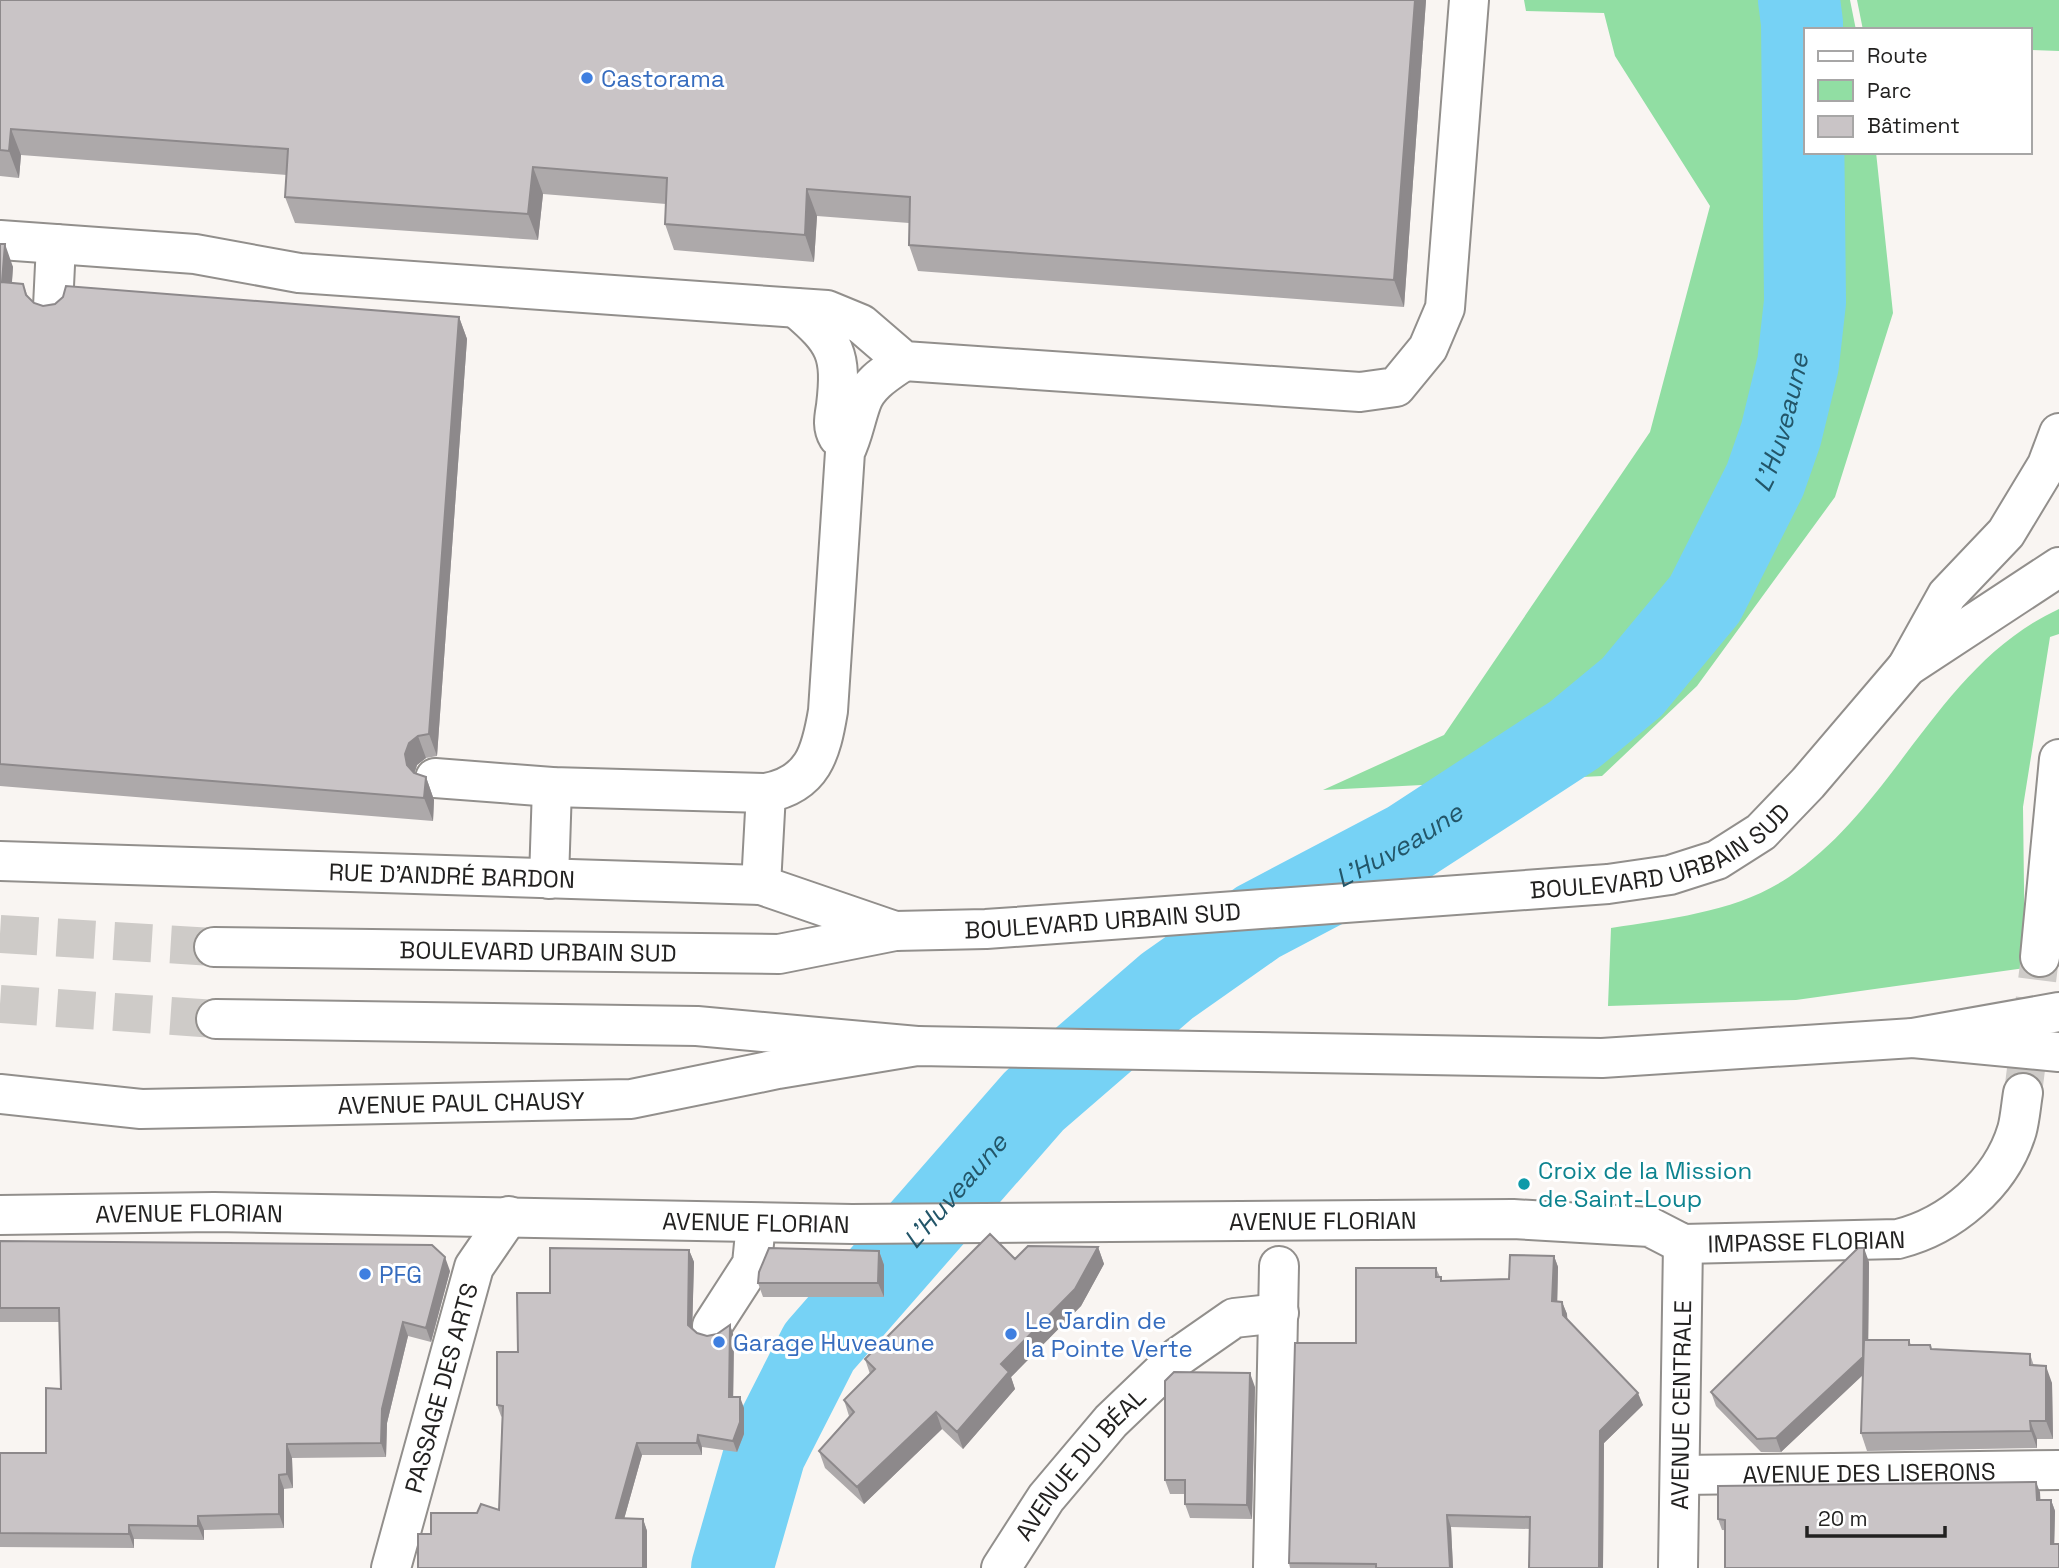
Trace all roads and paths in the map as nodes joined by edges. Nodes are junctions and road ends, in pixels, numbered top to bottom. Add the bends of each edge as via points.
1 (1469, 0) edge
2 (7, 241) edge
3 (56, 244) junction
4 (53, 307) edge
5 (796, 308) junction
6 (904, 361) junction
7 (2059, 433) edge
8 (845, 452) junction
9 (2059, 567) edge
10 (1907, 667) junction
11 (2059, 759) edge
12 (435, 778) dead end
13 (552, 787) junction
14 (766, 793) junction
15 (0, 861) edge
16 (549, 879) junction
17 (761, 885) junction
18 (895, 931) junction
19 (214, 947) tunnel mouth
20 (2040, 957) tunnel mouth
21 (2059, 1012) edge
22 (216, 1018) tunnel mouth
23 (1913, 1038) junction
24 (918, 1046) junction
25 (2059, 1052) edge
26 (2023, 1093) tunnel mouth
27 (0, 1094) edge
28 (0, 1215) edge
29 (509, 1216) junction
30 (1513, 1219) joint
31 (756, 1223) junction
32 (1684, 1244) junction
33 (1279, 1266) dead end
34 (1279, 1313) junction
35 (712, 1326) dead end
36 (2059, 1471) edge
37 (1680, 1475) junction
38 (391, 1568) edge
39 (1001, 1568) edge
40 (1273, 1568) edge
41 (1678, 1568) edge

1 - 6 main road via 1445,308 1428,348 1396,387 1360,392
2 - 3 main road
3 - 4 main road
3 - 5 main road via 195,254 299,273
5 - 6 main road via 827,310 861,324
5 - 8 main road via 824,332 836,351 840,372 833,429
6 - 8 main road via 876,382 862,401
7 - 10 main road via 2047,465 2006,533 1947,595
8 - 14 main road via 822,746 812,767 787,789
9 - 10 main road
10 - 18 main road, BOULEVARD URBAIN SUD via 1761,832 1717,860 1670,875 1608,884 986,929
11 - 20 main road
12 - 13 main road
13 - 14 main road
13 - 16 main road
14 - 17 main road
15 - 16 main road, RUE D'ANDRÉ BARDON
16 - 17 main road, RUE D'ANDRÉ BARDON
17 - 18 main road, RUE D'ANDRÉ BARDON
18 - 19 main road, BOULEVARD URBAIN SUD via 779,954
21 - 23 main road
22 - 24 main road via 697,1026
23 - 24 main road via 1602,1058
23 - 25 main road
24 - 27 main road, AVENUE PAUL CHAUSY via 631,1099 141,1110
26 - 32 main road, IMPASSE FLORIAN via 2017,1131 1998,1172 1950,1218 1925,1232 1898,1240
28 - 29 main road, AVENUE FLORIAN
29 - 31 main road, AVENUE FLORIAN
29 - 38 main road, PASSAGE DES ARTS via 474,1267
30 - 31 main road, AVENUE FLORIAN
30 - 32 main road, IMPASSE FLORIAN via 1650,1227
31 - 35 main road via 752,1264
32 - 37 main road, AVENUE CENTRALE
33 - 34 main road
34 - 39 main road, AVENUE DU BÉAL via 1234,1318 1178,1357 1111,1421 1046,1498
34 - 40 main road
36 - 37 main road, AVENUE DES LISERONS
37 - 41 main road, AVENUE CENTRALE

